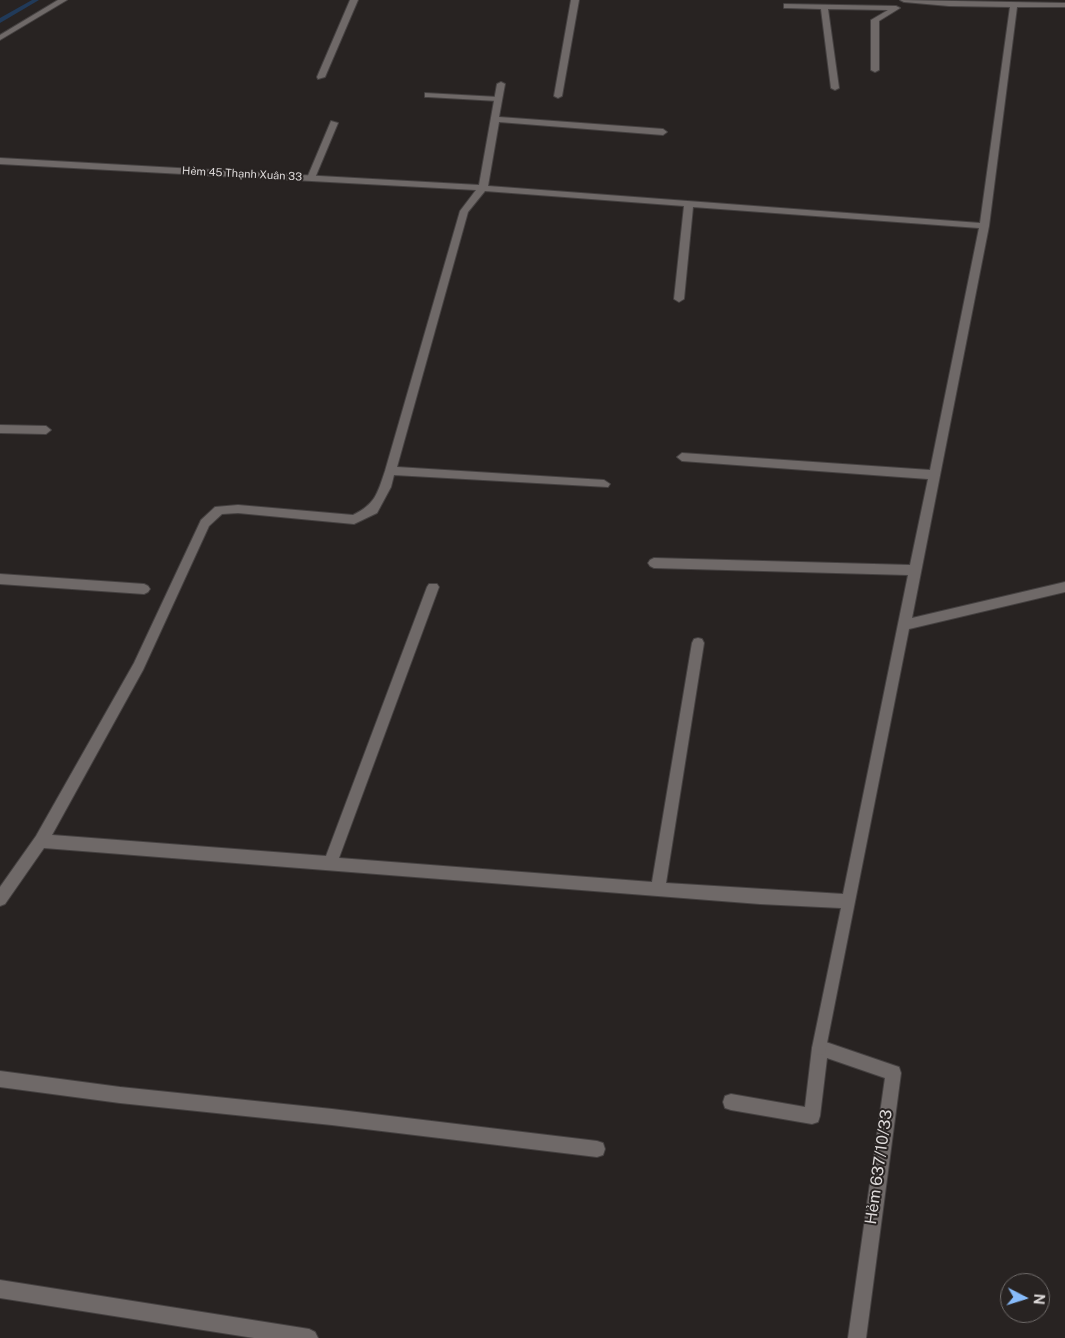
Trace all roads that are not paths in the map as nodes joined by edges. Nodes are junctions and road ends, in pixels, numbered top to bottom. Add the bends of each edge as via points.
1 (63, 0) edge
2 (354, 0) edge
3 (575, 0) edge
4 (904, 0) edge
5 (911, 0) edge
6 (1014, 4) junction
7 (1065, 5) edge
8 (787, 6) dead end
9 (824, 6) junction
10 (896, 8) junction
11 (0, 38) edge
12 (875, 70) dead end
13 (321, 77) dead end
14 (500, 84) dead end
15 (835, 88) dead end
16 (428, 95) dead end
17 (558, 96) dead end
18 (498, 99) junction
19 (495, 119) junction
20 (334, 123) dead end
21 (662, 132) dead end
22 (0, 161) edge
23 (311, 178) junction
24 (484, 188) junction
25 (689, 203) junction
26 (984, 226) junction
27 (679, 299) dead end
28 (0, 429) edge
29 (46, 430) dead end
30 (682, 457) dead end
31 (390, 471) junction
32 (935, 475) junction
33 (604, 484) dead end
34 (654, 563) dead end
35 (916, 570) junction
36 (0, 579) edge
37 (432, 587) dead end
38 (1065, 587) edge
39 (144, 589) dead end
40 (904, 625) junction
41 (698, 643) dead end
42 (41, 841) junction
43 (330, 864) junction
44 (658, 889) junction
45 (0, 899) edge
46 (849, 901) junction
47 (820, 1048) junction
48 (0, 1079) edge
49 (731, 1102) dead end
50 (597, 1149) dead end
51 (0, 1289) edge
52 (309, 1338) edge
53 (857, 1338) edge

1 - 11 street
2 - 13 street
3 - 17 street
4 - 5 street
5 - 6 street via 949,4
5 - 10 street
6 - 7 street
6 - 26 street
8 - 9 street
9 - 10 street
9 - 15 street
10 - 12 street via 875,20
14 - 18 street
16 - 18 street
18 - 19 street
19 - 21 street
19 - 24 street
20 - 23 street
22 - 23 street, Hẻm 45 Thạnh Xuân 33
23 - 24 street, Hẻm 45 Thạnh Xuân 33
24 - 25 street, Hẻm 45 Thạnh Xuân 33
24 - 31 street via 464,211
25 - 26 street, Hẻm 45 Thạnh Xuân 33
25 - 27 street
26 - 32 street
28 - 29 street
30 - 32 street
31 - 33 street
31 - 42 street via 373,510 354,520 238,509 219,510 205,523 139,666
32 - 35 street
34 - 35 street
35 - 40 street
36 - 39 street
37 - 43 street
38 - 40 street
40 - 46 street
41 - 44 street
42 - 43 street
42 - 45 street
43 - 44 street
44 - 46 street
46 - 47 street
47 - 49 street via 812,1116
47 - 53 street, Hẻm 637/10/33 via 893,1073
48 - 50 street
51 - 52 street

